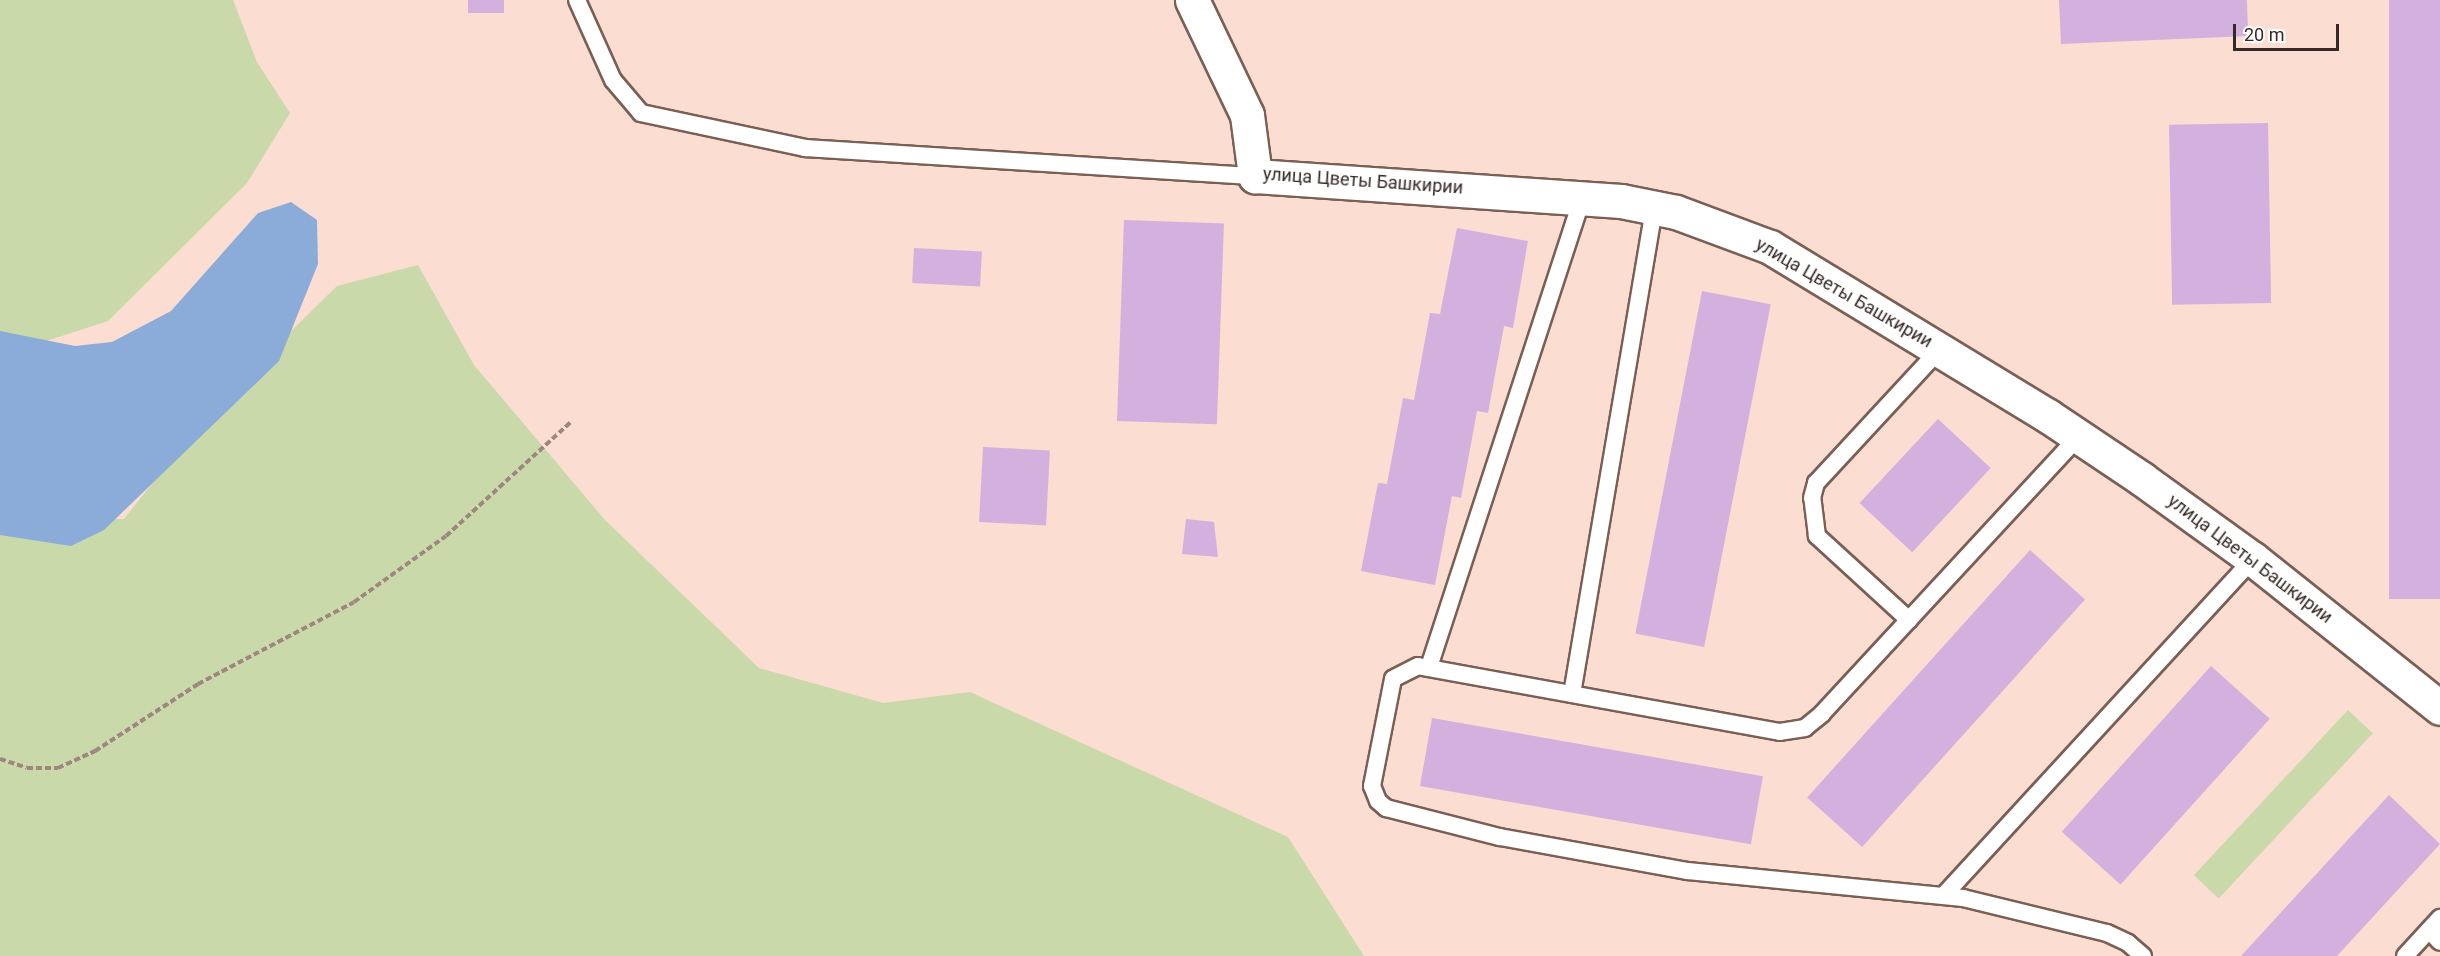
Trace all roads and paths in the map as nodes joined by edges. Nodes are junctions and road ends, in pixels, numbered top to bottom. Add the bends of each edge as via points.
1 (577, 0) edge
2 (1192, 0) edge
3 (1255, 176) junction
4 (1583, 196) junction
5 (1654, 207) junction
6 (1940, 349) junction
7 (571, 422) dead end
8 (2079, 436) junction
9 (2253, 559) junction
10 (1909, 620) junction
11 (1429, 667) junction
12 (1572, 694) junction
13 (2440, 708) edge
14 (0, 759) edge
15 (1944, 895) junction
16 (2436, 930) edge
17 (2143, 956) edge
18 (2405, 956) edge

1 - 3 lane via 613,80 641,113 805,148
2 - 3 street, улица Цветы Башкирии via 1247,114
3 - 4 street, улица Цветы Башкирии
4 - 5 street, улица Цветы Башкирии
4 - 11 lane
5 - 6 street, улица Цветы Башкирии via 1770,246
5 - 12 lane
6 - 8 street, улица Цветы Башкирии
6 - 10 lane via 1816,483 1812,498 1817,536
7 - 14 path via 446,536 354,602 198,684 95,751 58,768 27,768
8 - 9 street, улица Цветы Башкирии
8 - 10 lane
9 - 13 street, улица Цветы Башкирии
9 - 15 lane
10 - 12 lane via 1814,723 1795,731
11 - 12 lane
11 - 15 lane via 1405,670 1393,679 1372,786 1386,808 1618,861
15 - 17 lane via 2107,933
16 - 18 lane

